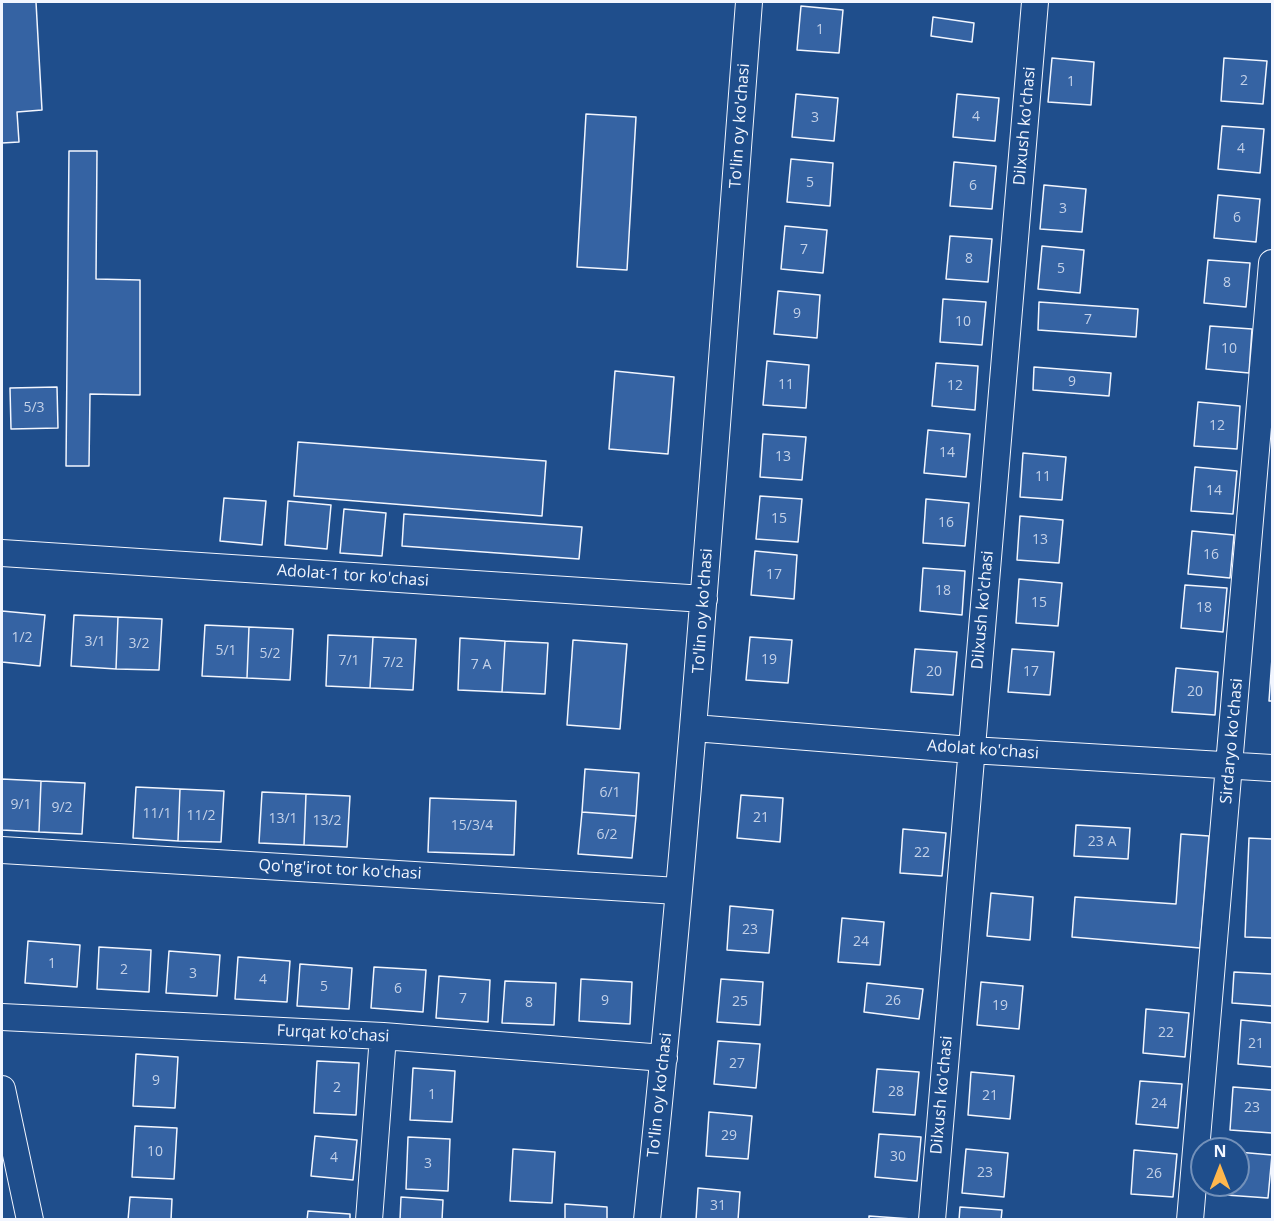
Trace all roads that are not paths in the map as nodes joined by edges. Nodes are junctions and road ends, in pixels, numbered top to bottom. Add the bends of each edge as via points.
1 (749, 2) edge
2 (1035, 2) edge
3 (1272, 263) edge
4 (2, 553) edge
5 (704, 600) junction
6 (694, 728) junction
7 (971, 750) junction
8 (1229, 766) junction
9 (1272, 768) edge
10 (2, 850) edge
11 (678, 891) junction
12 (2, 1017) edge
13 (383, 1036) junction
14 (664, 1058) junction
15 (2, 1089) edge
16 (30, 1220) edge
17 (369, 1220) edge
18 (647, 1220) edge
19 (932, 1220) edge
20 (1190, 1220) edge

1 - 5 street, To'lin oy ko'chasi
2 - 7 street, Dilxush ko'chasi
3 - 8 street, Sirdaryo ko'chasi
4 - 5 street, Adolat-1 tor ko'chasi
5 - 6 street, To'lin oy ko'chasi
6 - 7 street, Adolat ko'chasi
6 - 11 street, To'lin oy ko'chasi
7 - 8 street, Adolat ko'chasi
7 - 19 street, Dilxush ko'chasi
8 - 9 street, Adolat ko'chasi
8 - 20 street, Sirdaryo ko'chasi
10 - 11 street, Qo'ng'irot tor ko'chasi
11 - 14 street, To'lin oy ko'chasi
12 - 13 street, Furqat ko'chasi
13 - 14 street, Furqat ko'chasi
13 - 17 street
14 - 18 street, To'lin oy ko'chasi
15 - 16 street

